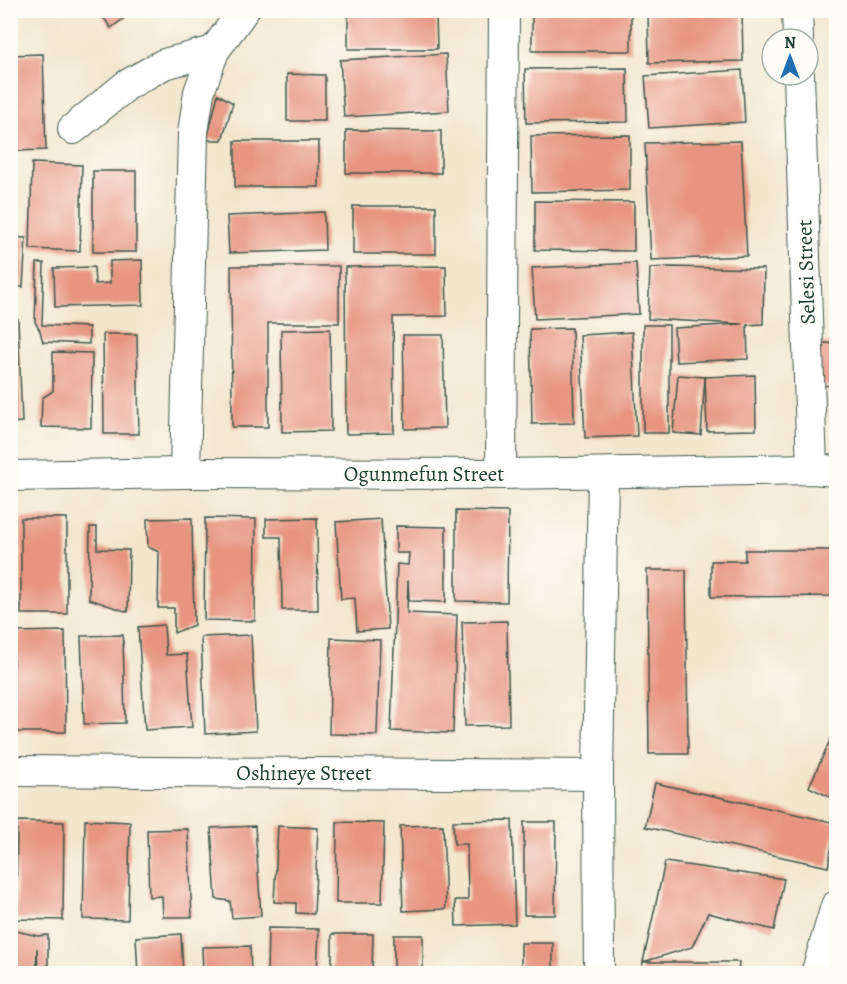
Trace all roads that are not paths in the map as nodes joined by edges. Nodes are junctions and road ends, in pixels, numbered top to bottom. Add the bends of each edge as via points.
1 (244, 10) edge
2 (504, 10) edge
3 (797, 10) edge
4 (798, 27) edge
5 (214, 51) junction
6 (801, 87) edge
7 (73, 129) dead end
8 (824, 470) edge
9 (185, 472) junction
10 (603, 473) junction
11 (501, 474) junction
12 (10, 476) edge
13 (10, 771) edge
14 (598, 775) junction
15 (837, 906) edge
16 (599, 974) edge
17 (816, 974) edge

1 - 5 street
2 - 11 street
3 - 4 street
5 - 7 street via 164,64 127,85
5 - 9 street via 199,92 193,133
6 - 8 street, Selesi Street
8 - 10 street, Ogunmefun Street
9 - 11 street, Ogunmefun Street
9 - 12 street, Ogunmefun Street
10 - 11 street, Ogunmefun Street
10 - 14 street
13 - 14 street, Oshineye Street
14 - 16 street
15 - 17 street

